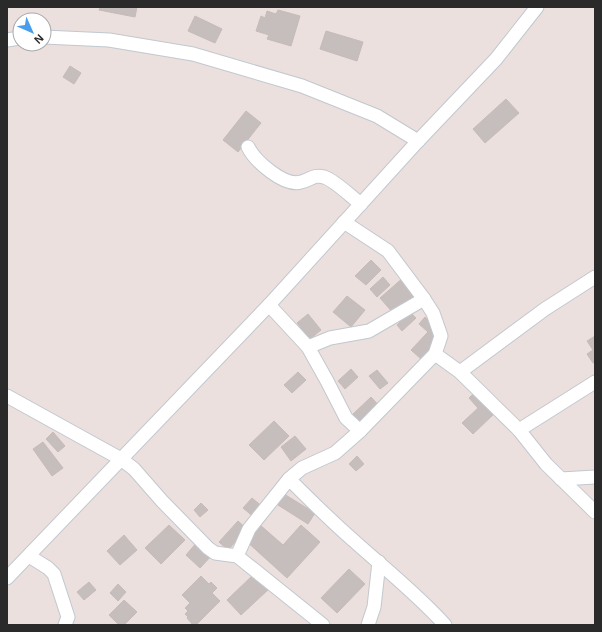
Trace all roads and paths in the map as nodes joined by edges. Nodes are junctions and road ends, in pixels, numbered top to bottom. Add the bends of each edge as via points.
1 (537, 7) edge
2 (52, 38) edge
3 (418, 141) junction
4 (248, 147) dead end
5 (361, 204) junction
6 (344, 222) junction
7 (595, 277) edge
8 (424, 299) junction
9 (269, 305) junction
10 (308, 347) junction
11 (435, 354) junction
12 (460, 372) junction
13 (595, 382) edge
14 (7, 396) edge
15 (519, 430) junction
16 (360, 431) junction
17 (121, 459) junction
18 (595, 477) edge
19 (289, 479) junction
20 (561, 479) junction
21 (595, 512) edge
22 (29, 556) junction
23 (237, 556) junction
24 (379, 562) junction
25 (7, 578) edge
26 (65, 625) edge
27 (323, 625) edge
28 (368, 625) edge
29 (445, 625) edge

1 - 3 street via 496,59
2 - 3 street via 109,40 193,54 302,86 377,116
3 - 5 street
4 - 5 street via 259,162 281,179 297,183 311,177 325,177
5 - 6 street
6 - 8 street via 388,251
6 - 9 street
7 - 12 street via 545,309
8 - 10 street via 369,331 330,338
8 - 11 street via 442,336
9 - 10 street
9 - 17 street
10 - 16 street via 346,418
11 - 12 street
11 - 16 street
12 - 15 street
13 - 15 street
14 - 17 street
15 - 20 street
16 - 19 street via 335,453 302,468
17 - 22 street
17 - 23 street via 148,483 208,548 215,553
18 - 20 street
19 - 23 street via 249,529
19 - 24 street
20 - 21 street
22 - 25 street
22 - 26 street via 54,574 68,617
23 - 27 street
24 - 28 street via 374,607
24 - 29 street

